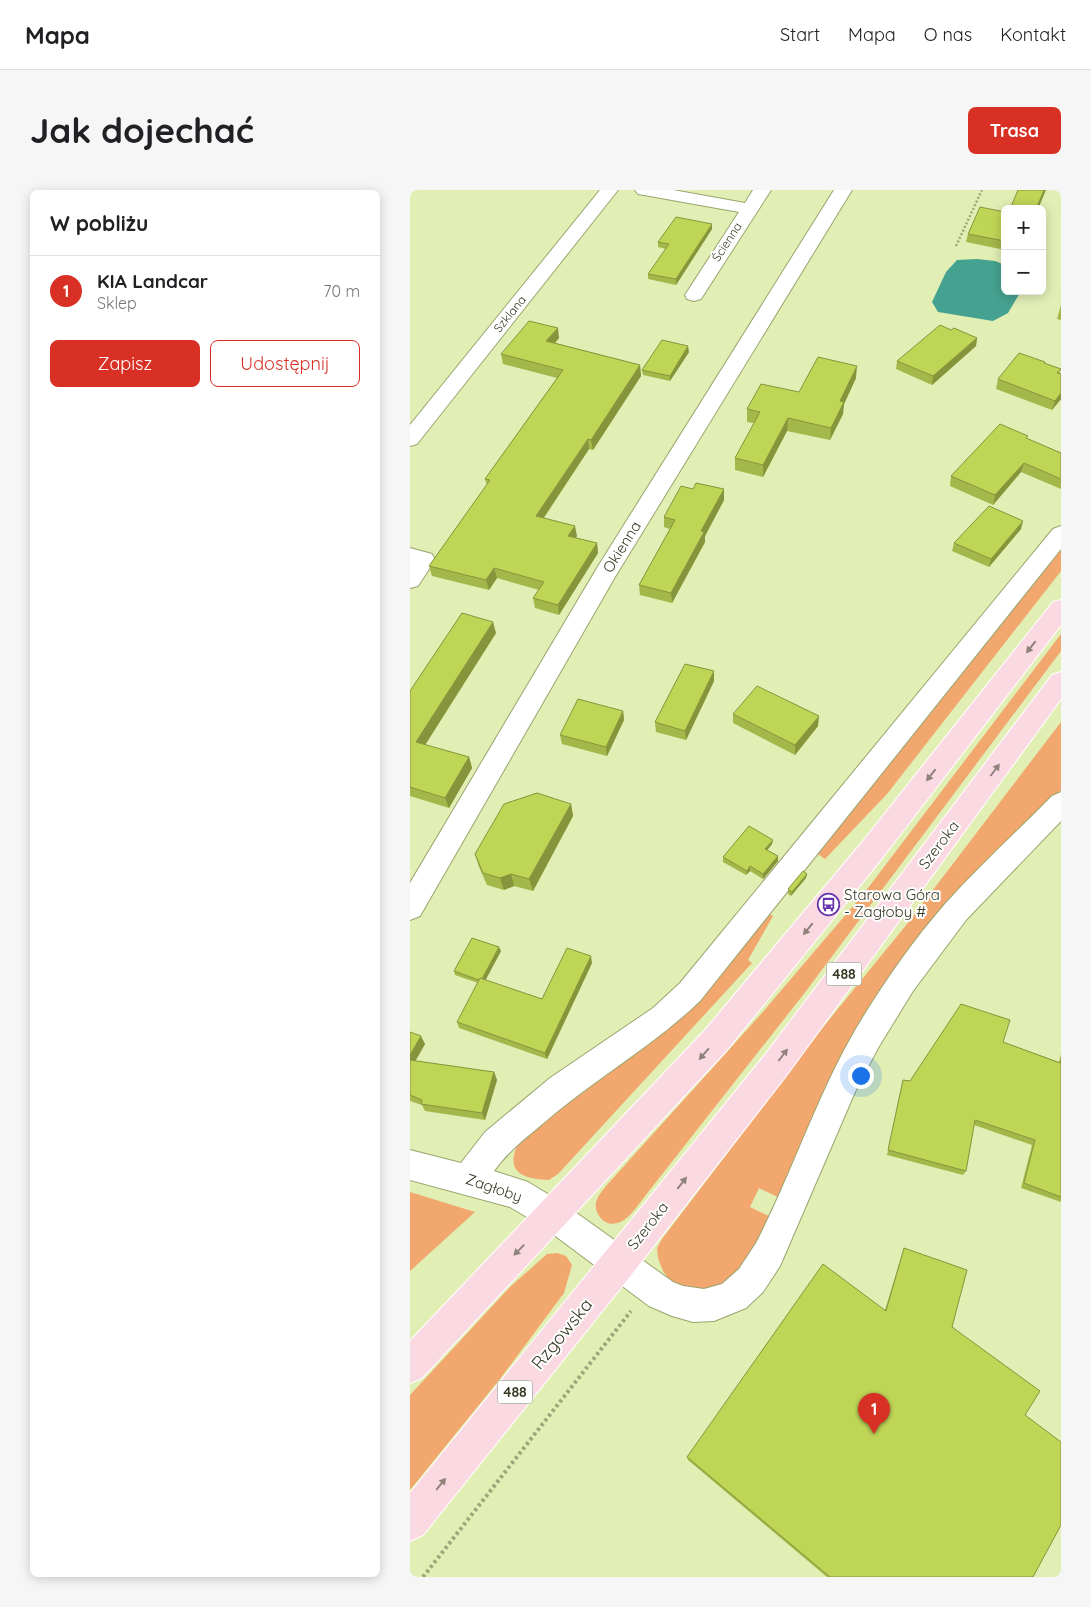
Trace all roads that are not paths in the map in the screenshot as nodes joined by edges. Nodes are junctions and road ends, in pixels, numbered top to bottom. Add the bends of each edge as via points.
1 (609, 190) edge
2 (644, 190) edge
3 (762, 190) edge
4 (843, 190) edge
5 (749, 209) junction
6 (694, 295) dead end
7 (410, 439) edge
8 (1061, 534) edge
9 (410, 556) edge
10 (410, 580) edge
11 (1061, 608) edge
12 (1061, 681) edge
13 (1061, 803) edge
14 (410, 908) edge
15 (410, 1165) edge
16 (468, 1179) junction
17 (553, 1215) junction
18 (620, 1262) junction
19 (410, 1366) edge
20 (410, 1522) edge

1 - 7 street, Szklana
2 - 5 street
3 - 5 street, Ścienna
4 - 14 street, Okienna via 606,574
5 - 6 street, Ścienna
8 - 16 street via 690,992 663,1017 561,1088 496,1142
9 - 10 street via 424,560
11 -> 17 main road via 762,985 696,1062
18 -> 12 main road, Szeroka / 488 via 775,1066
13 - 18 street, Szeroka via 971,895 908,973 867,1039 840,1091 792,1203 753,1278 736,1295 708,1307 684,1304 661,1294
15 - 16 street, Zagłoby
16 - 17 street, Zagłoby via 517,1193
17 - 18 street, Zagłoby
17 -> 19 main road
20 -> 18 main road, Rzgowska / 488

